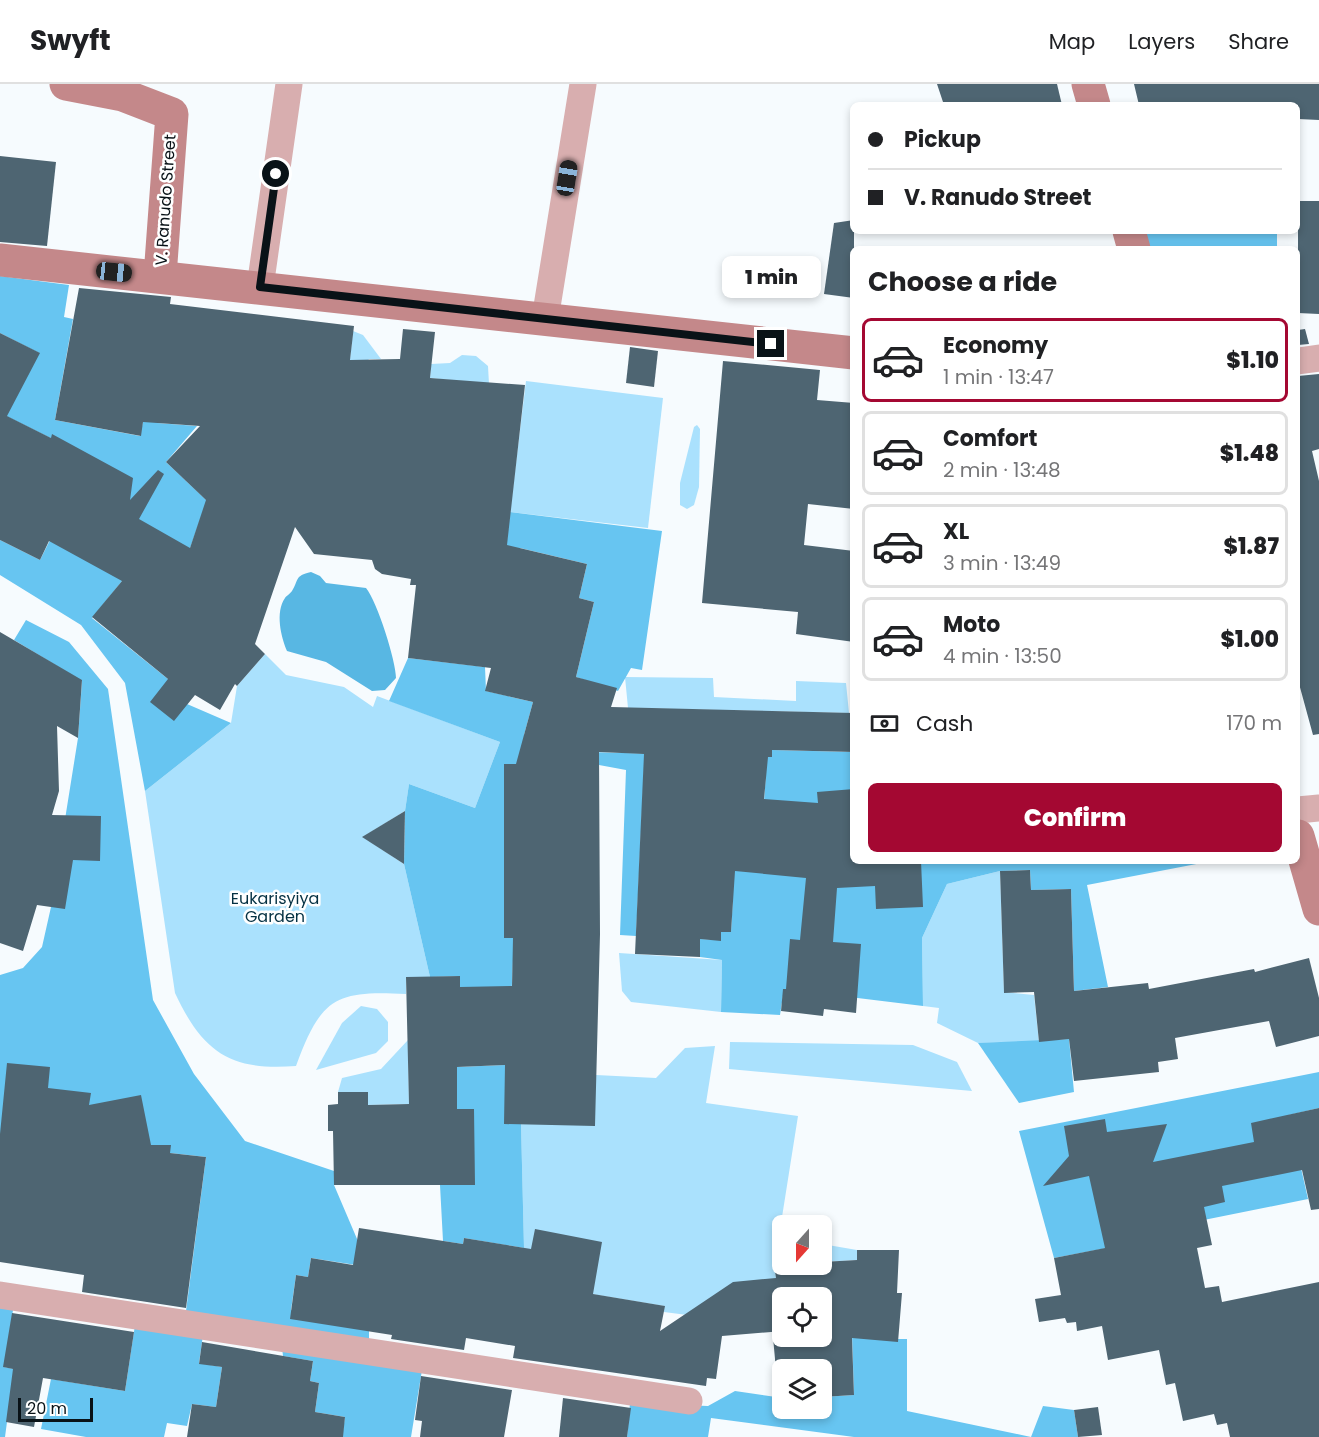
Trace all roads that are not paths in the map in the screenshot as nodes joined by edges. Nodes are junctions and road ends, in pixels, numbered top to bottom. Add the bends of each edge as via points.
1 (66, 84) edge
2 (289, 84) edge
3 (583, 84) edge
4 (1088, 84) edge
5 (1093, 102) edge
6 (0, 260) edge
7 (160, 276) junction
8 (260, 287) junction
9 (545, 319) junction
10 (850, 353) edge
11 (1319, 358) edge
12 (1300, 361) edge
13 (1319, 808) edge
14 (1300, 810) edge
15 (1300, 843) edge
16 (1319, 909) edge
17 (0, 1295) edge
18 (689, 1401) dead end

1 - 7 street, V. Ranudo Street via 123,95 172,114
2 - 8 street
3 - 9 street
4 - 5 street
6 - 7 street
7 - 8 street, V. Ranudo Street
8 - 9 street, V. Ranudo Street
9 - 10 street, V. Ranudo Street
11 - 12 street
13 - 14 street
15 - 16 street
17 - 18 street

